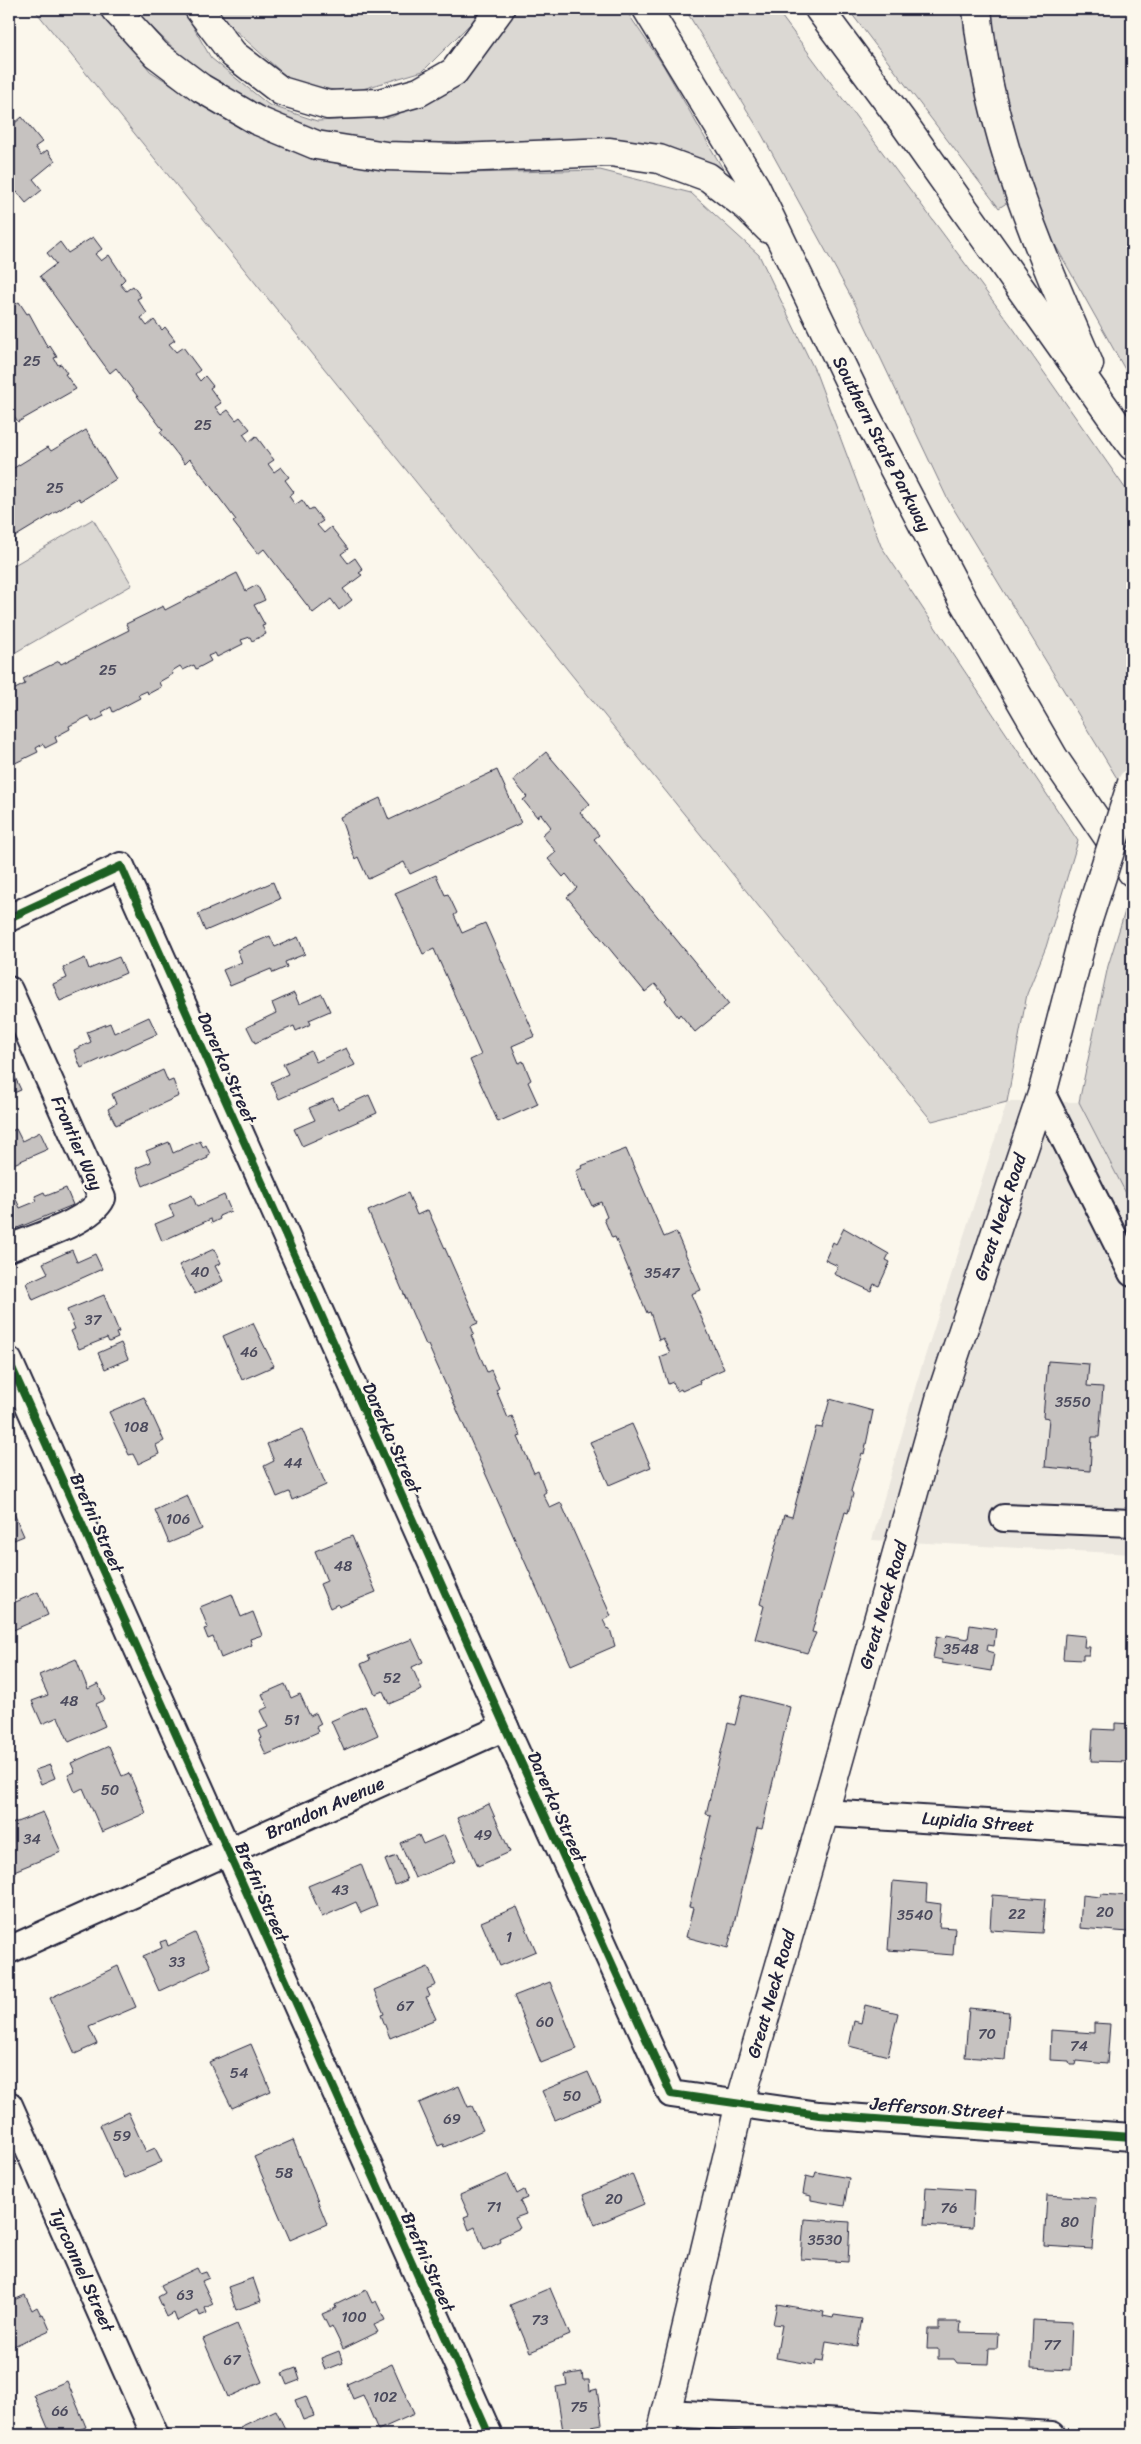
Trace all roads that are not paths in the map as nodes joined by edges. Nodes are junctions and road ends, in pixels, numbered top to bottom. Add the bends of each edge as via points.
1 (115, 9) edge
2 (199, 9) edge
3 (500, 9) edge
4 (647, 9) edge
5 (819, 9) edge
6 (977, 9) edge
7 (782, 241) junction
8 (1109, 412) junction
9 (1132, 446) edge
10 (1132, 782) edge
11 (1132, 872) edge
12 (9, 918) edge
13 (9, 990) edge
14 (1042, 1094) junction
15 (9, 1248) edge
16 (1132, 1273) edge
17 (9, 1361) edge
18 (1004, 1518) dead end
19 (1132, 1523) edge
20 (504, 1727) junction
21 (824, 1813) junction
22 (1132, 1832) edge
23 (228, 1852) junction
24 (9, 1950) edge
25 (740, 2103) junction
26 (9, 2105) edge
27 (1132, 2137) edge
28 (664, 2424) edge
29 (155, 2435) edge
30 (489, 2435) edge
31 (1052, 2435) edge

1 - 7 main road via 156,54 201,88 256,120 316,145 386,156 457,158 610,152 659,160 708,177 747,207
2 - 3 main road via 233,54 280,91 328,105 380,103 419,92 454,72
4 - 7 main road, Southern State Parkway via 755,186
5 - 8 main road
6 - 8 main road via 987,82 1016,189
7 - 11 main road, Southern State Parkway via 864,412 962,599 1054,758
8 - 9 main road
10 - 14 main road, Great Neck Road, bridge via 1075,958
12 - 20 street, Darerka Street via 121,866
13 - 15 street, Frontier Way via 102,1198 98,1207 75,1221
14 - 16 street
14 - 21 main road, Great Neck Road via 940,1399
17 - 23 street, Brefni Street
18 - 19 street
20 - 23 street, Brandon Avenue
20 - 25 street, Darerka Street via 671,2094
21 - 22 street, Lupidia Street
21 - 25 main road, Great Neck Road
23 - 24 street, Brandon Avenue
23 - 30 street, Brefni Street
25 - 27 street, Jefferson Street via 819,2115
25 - 28 main road, Great Neck Road
26 - 29 street, Tyrconnel Street
28 - 31 street

